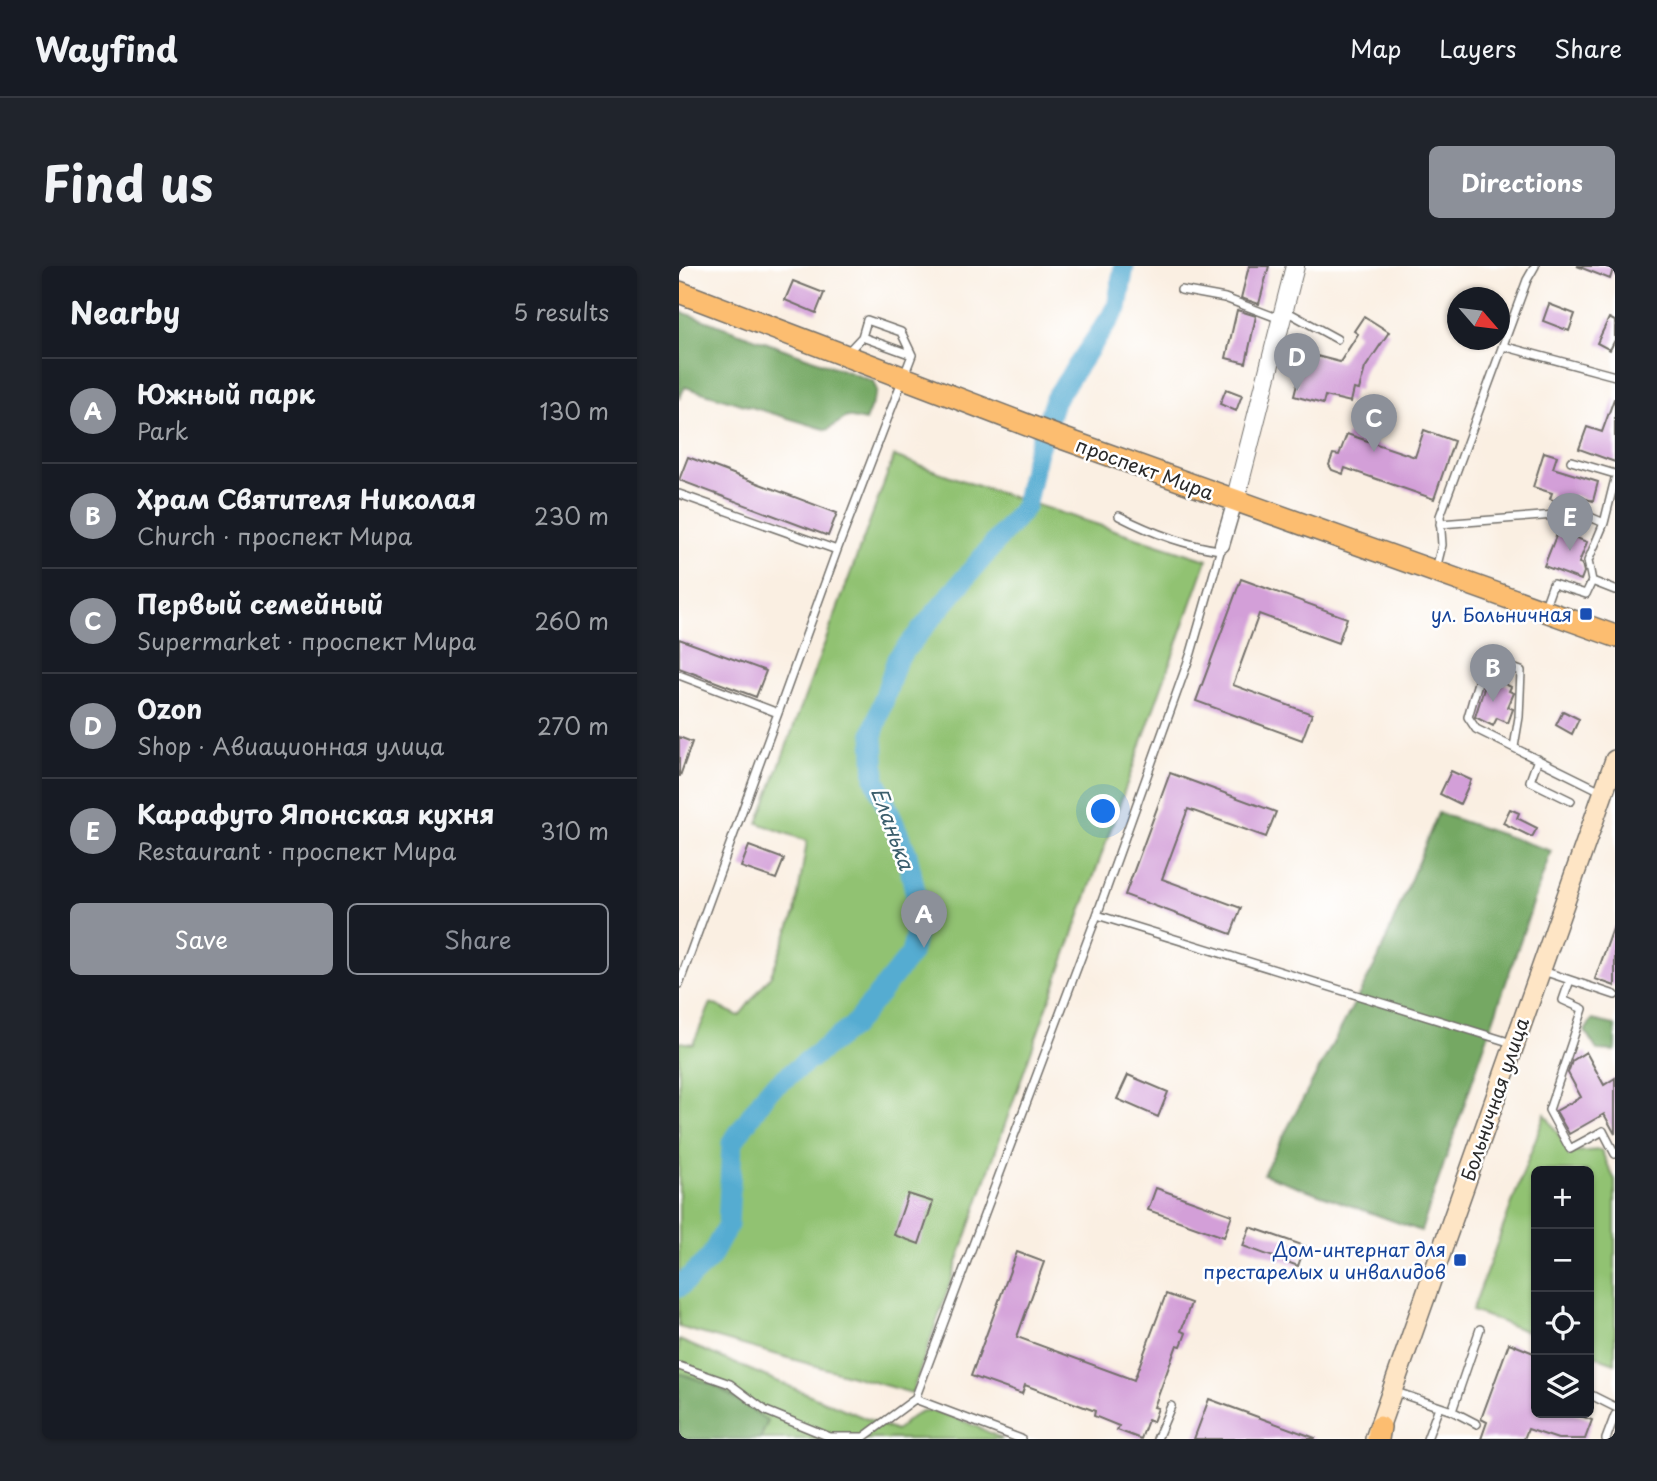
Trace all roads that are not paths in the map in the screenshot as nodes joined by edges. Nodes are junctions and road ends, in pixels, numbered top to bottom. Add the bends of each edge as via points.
1 (1294, 266) edge
2 (1535, 266) edge
3 (1181, 290) dead end
4 (679, 292) edge
5 (1282, 315) junction
6 (1510, 327) edge
7 (862, 337) junction
8 (1337, 339) dead end
9 (1510, 348) edge
10 (1502, 350) edge
11 (845, 355) junction
12 (912, 355) junction
13 (1615, 376) edge
14 (904, 378) junction
15 (1571, 461) dead end
16 (1615, 478) edge
17 (679, 494) edge
18 (1235, 501) junction
19 (1119, 516) dead end
20 (1604, 523) junction
21 (1440, 524) junction
22 (1221, 547) junction
23 (837, 550) junction
24 (1435, 572) junction
25 (1592, 581) junction
26 (1615, 590) edge
27 (1543, 611) junction
28 (1615, 636) edge
29 (679, 675) edge
30 (779, 713) junction
31 (1514, 747) junction
32 (1538, 759) junction
33 (1615, 760) edge
34 (1604, 792) junction
35 (1571, 801) dead end
36 (1097, 915) junction
37 (1540, 970) junction
38 (1570, 980) junction
39 (679, 984) edge
40 (1615, 996) edge
41 (1514, 1044) junction
42 (1615, 1154) edge
43 (1480, 1329) dead end
44 (679, 1366) edge
45 (1392, 1391) junction
46 (1594, 1396) edge
47 (915, 1399) junction
48 (1171, 1406) dead end
49 (1439, 1407) junction
50 (1615, 1407) edge
51 (1452, 1411) junction
52 (1615, 1415) edge
53 (1477, 1424) dead end
54 (1377, 1435) edge
55 (862, 1438) edge
56 (1021, 1439) edge
57 (1157, 1439) edge
58 (1427, 1439) edge
59 (1606, 1439) edge

1 - 5 street
2 - 6 lane
3 - 5 lane
4 - 11 main road, проспект Мира
5 - 8 lane
5 - 18 street
7 - 11 lane
7 - 12 lane
7 - 12 lane via 867,320 901,332
9 - 13 lane
10 - 21 lane
11 - 14 main road, проспект Мира
12 - 14 lane
14 - 18 main road, проспект Мира
14 - 23 lane
15 - 16 lane
16 - 20 lane
17 - 23 lane
18 - 22 street
18 - 24 main road, проспект Мира
19 - 22 lane via 1195,547
20 - 21 lane via 1581,513
20 - 25 lane via 1588,561
21 - 24 lane via 1442,545
22 - 36 lane via 1191,653
23 - 30 lane
24 - 27 main road, проспект Мира
25 - 26 lane
25 - 27 lane via 1586,594 1553,584
27 - 28 main road, проспект Мира
29 - 30 lane
30 - 39 lane
31 - 31 lane via 1476,729 1468,717 1485,658 1521,671
31 - 32 lane
32 - 34 lane
32 - 35 lane via 1530,780
33 - 34 main road, Больничная улица
34 - 37 main road, Больничная улица
36 - 41 lane
36 - 47 lane
37 - 38 lane
37 - 41 main road, Больничная улица
38 - 40 lane
38 - 42 lane via 1563,1000 1583,1009 1549,1110 1570,1149 1603,1131
41 - 45 main road, Больничная улица
43 - 51 lane
44 - 55 lane via 730,1384 766,1411 829,1437
45 - 49 lane
45 - 54 main road, Больничная улица
46 - 50 lane
47 - 55 lane
47 - 56 lane
48 - 57 lane
49 - 51 lane
49 - 58 lane
51 - 53 lane
52 - 59 lane

